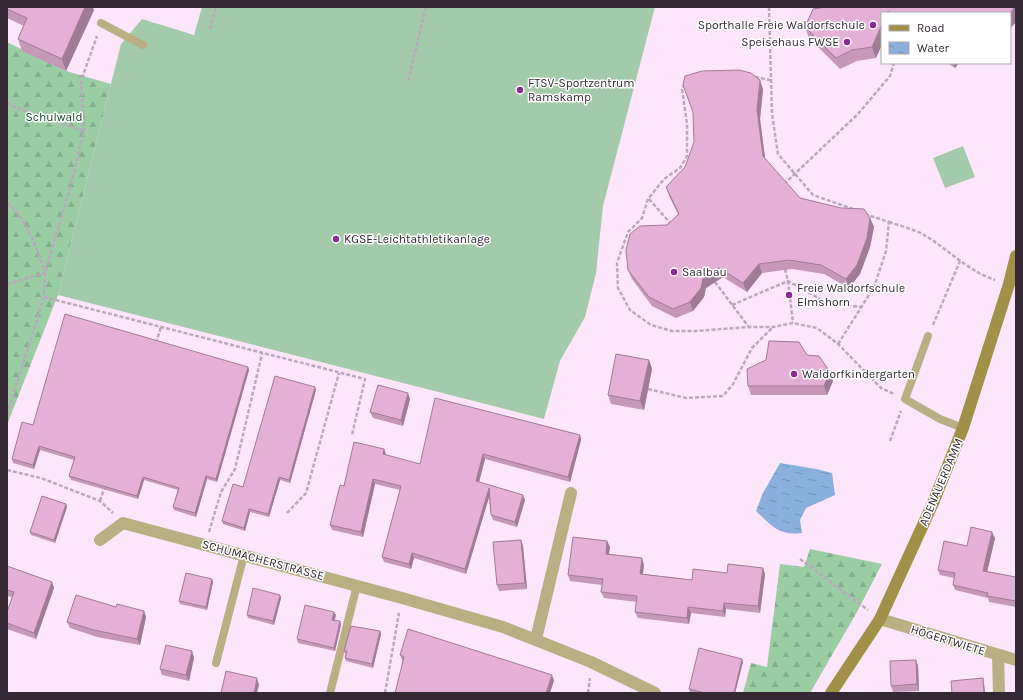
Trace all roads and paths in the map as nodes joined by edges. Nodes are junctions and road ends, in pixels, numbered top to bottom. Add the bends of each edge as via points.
1 (216, 7) edge
2 (426, 7) edge
3 (769, 7) edge
4 (101, 23) joint
5 (210, 28) dead end
6 (143, 45) dead end
7 (894, 64) edge
8 (752, 76) edge
9 (687, 80) edge
10 (770, 80) junction
11 (408, 81) dead end
12 (7, 102) edge
13 (84, 131) junction
14 (795, 176) junction
15 (784, 185) edge
16 (648, 199) junction
17 (7, 203) edge
18 (889, 222) junction
19 (676, 229) edge
20 (1016, 256) edge
21 (960, 261) junction
22 (785, 269) edge
23 (45, 273) junction
24 (788, 281) junction
25 (715, 282) edge
26 (7, 284) edge
27 (1009, 284) junction
28 (44, 297) junction
29 (732, 305) junction
30 (861, 307) junction
31 (793, 323) junction
32 (749, 326) junction
33 (161, 327) junction
34 (773, 327) junction
35 (928, 336) joint
36 (838, 344) junction
37 (154, 350) edge
38 (262, 354) junction
39 (339, 373) junction
40 (648, 389) dead end
41 (905, 399) junction
42 (7, 415) edge
43 (963, 428) junction
44 (352, 435) dead end
45 (890, 442) dead end
46 (7, 470) edge
47 (105, 486) edge
48 (571, 493) dead end
49 (100, 501) junction
50 (287, 513) dead end
51 (123, 523) junction
52 (100, 540) dead end
53 (205, 544) junction
54 (244, 555) junction
55 (800, 559) dead end
56 (357, 585) junction
57 (402, 598) junction
58 (880, 619) junction
59 (536, 639) junction
60 (998, 656) junction
61 (1016, 660) edge
62 (216, 663) dead end
63 (330, 693) edge
64 (385, 693) edge
65 (655, 693) edge
66 (831, 693) edge
67 (999, 693) edge

1 - 5 path
2 - 11 path
3 - 10 path
4 - 6 lane
4 - 13 path via 81,81
7 - 14 path via 890,76 858,114
8 - 10 path
9 - 16 path via 682,89 688,124 687,156 680,168 664,179
10 - 14 path via 778,154
12 - 13 path
13 - 23 path
14 - 15 path
14 - 18 path via 813,195
16 - 19 path
16 - 32 path via 642,218 628,232 617,263 618,288 630,310 651,325 672,331 703,331
17 - 23 path via 14,208 27,228
18 - 21 path via 923,234
18 - 30 path via 886,251 874,287
20 - 27 street, ADENAUERDAMM
21 - 27 path via 986,277
21 - 35 path
22 - 24 path
23 - 26 path
23 - 28 path
24 - 29 path
24 - 30 path via 829,304
24 - 31 path
25 - 29 path
27 - 43 street, ADENAUERDAMM
28 - 33 path
28 - 42 path
29 - 32 path
30 - 36 path
31 - 34 path
31 - 36 path via 817,328
32 - 34 path
33 - 37 path
33 - 38 path
34 - 40 path via 752,348 733,384 723,396 686,398
35 - 41 lane
36 - 41 path via 881,388
38 - 39 path
38 - 53 path via 235,469 221,492
39 - 44 path via 365,379
39 - 50 path via 306,493
41 - 43 lane via 940,419
41 - 45 path
43 - 58 street, ADENAUERDAMM via 933,503
46 - 49 path via 41,478
47 - 49 path
48 - 59 street
49 - 51 path
51 - 52 street
51 - 53 street, SCHUMACHERSTRASSE
53 - 54 street, SCHUMACHERSTRASSE
54 - 56 street, SCHUMACHERSTRASSE
54 - 62 lane
55 - 58 path
56 - 57 street, SCHUMACHERSTRASSE
56 - 63 lane
57 - 59 street, SCHUMACHERSTRASSE via 504,627
57 - 64 path
58 - 60 street, HÖGERTWIETE
58 - 66 street, ADENAUERDAMM
59 - 65 street, SCHUMACHERSTRASSE
60 - 61 street, HÖGERTWIETE
60 - 67 street

